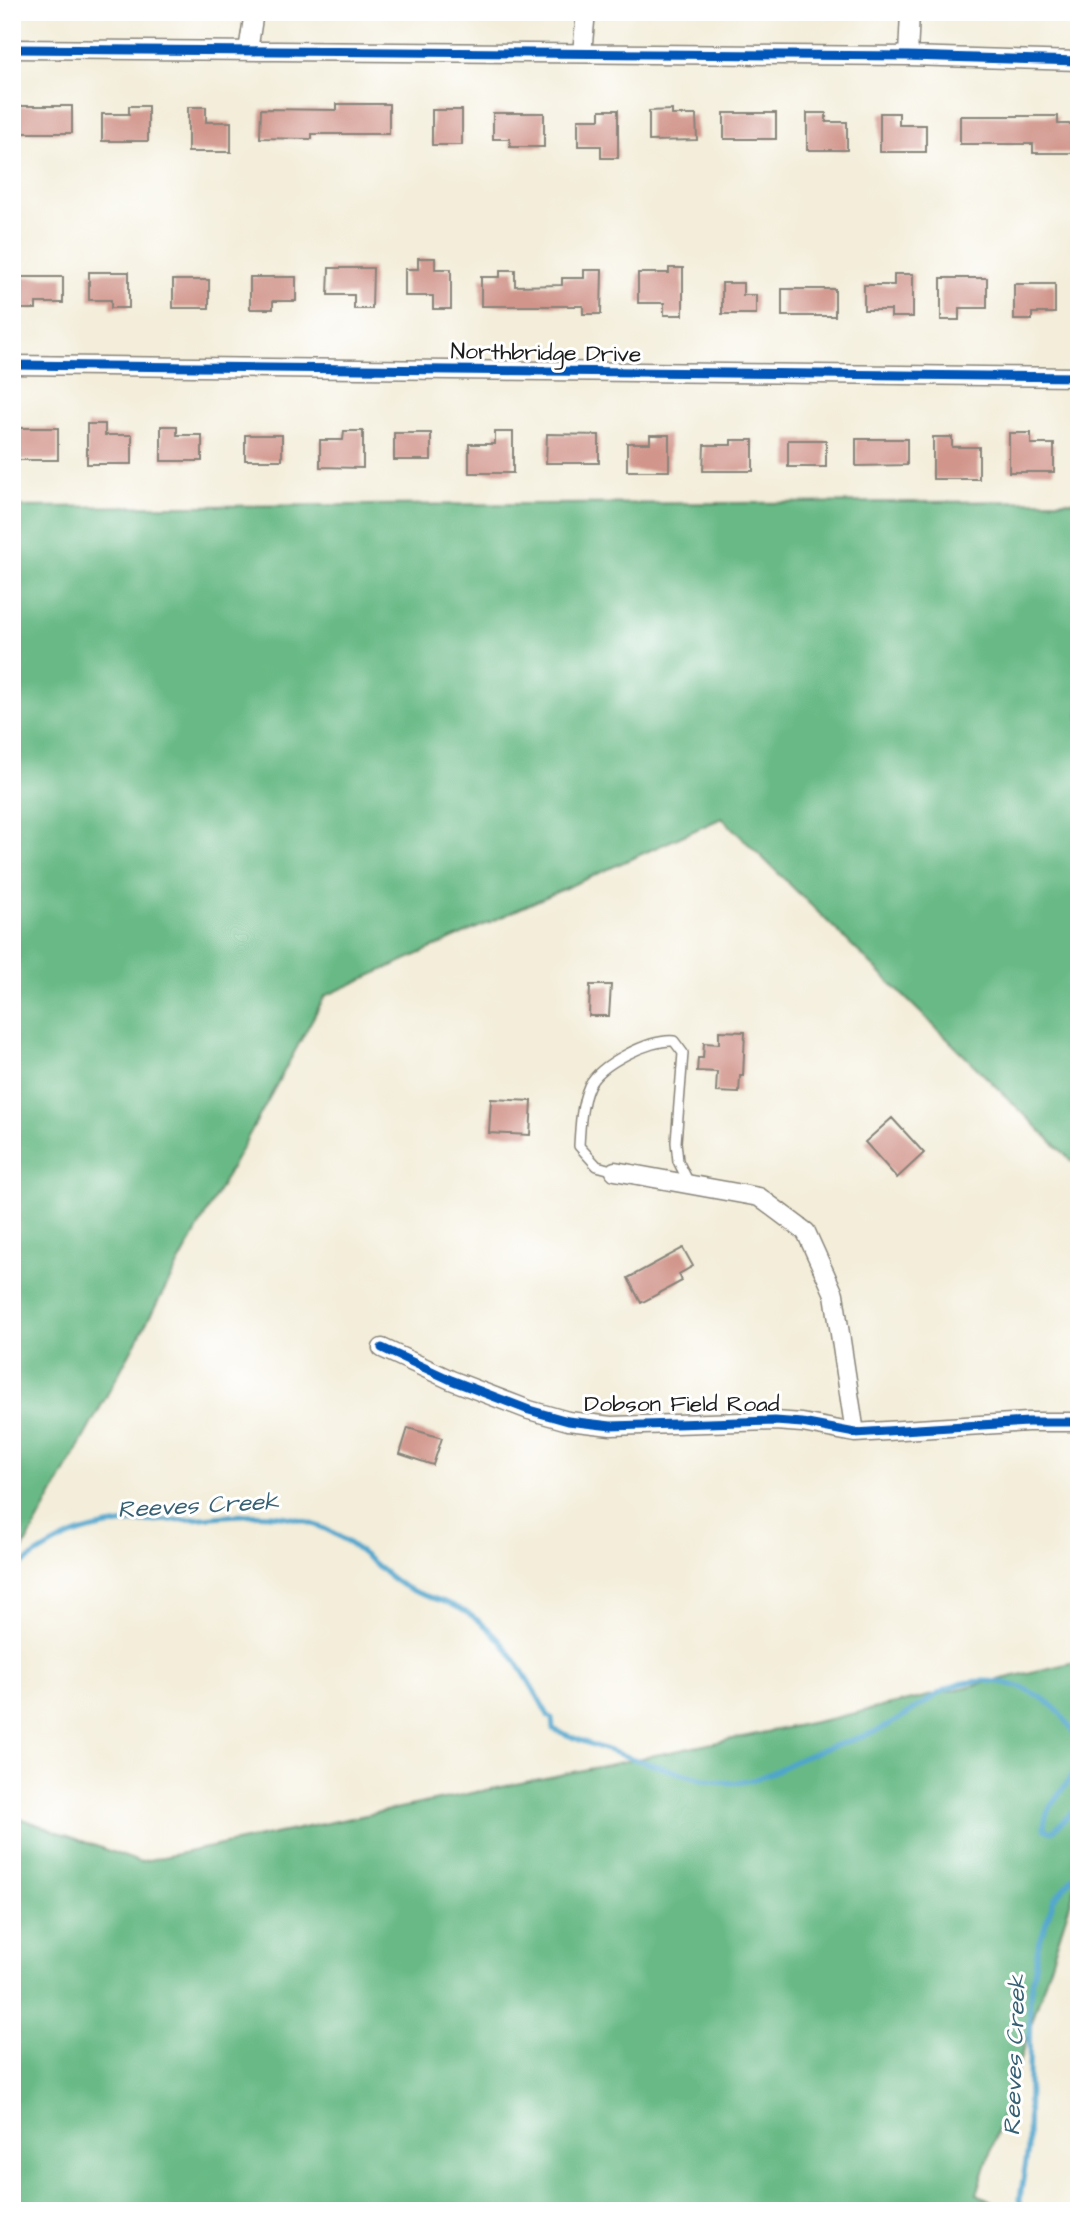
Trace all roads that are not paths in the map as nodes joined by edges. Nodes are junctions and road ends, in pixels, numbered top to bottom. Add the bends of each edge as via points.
1 (254, 12) edge
2 (586, 12) edge
3 (910, 12) edge
4 (12, 49) edge
5 (248, 51) junction
6 (582, 53) junction
7 (908, 56) junction
8 (1079, 61) edge
9 (12, 365) edge
10 (1079, 377) edge
11 (615, 1171) joint
12 (689, 1184) junction
13 (382, 1348) dead end
14 (1079, 1422) edge
15 (855, 1433) junction

1 - 5 street
2 - 6 street
3 - 7 street
4 - 5 street
5 - 6 street
6 - 7 street
7 - 8 street
9 - 10 street, Northbridge Drive
11 - 12 street
11 - 12 lane via 597,1166 579,1146 589,1087 597,1075 627,1055 660,1040 674,1041 683,1053 677,1152
12 - 15 street via 759,1197 806,1232 834,1294
13 - 15 street, Dobson Field Road via 444,1378 568,1421 611,1426 775,1421
14 - 15 street, Dobson Field Road

